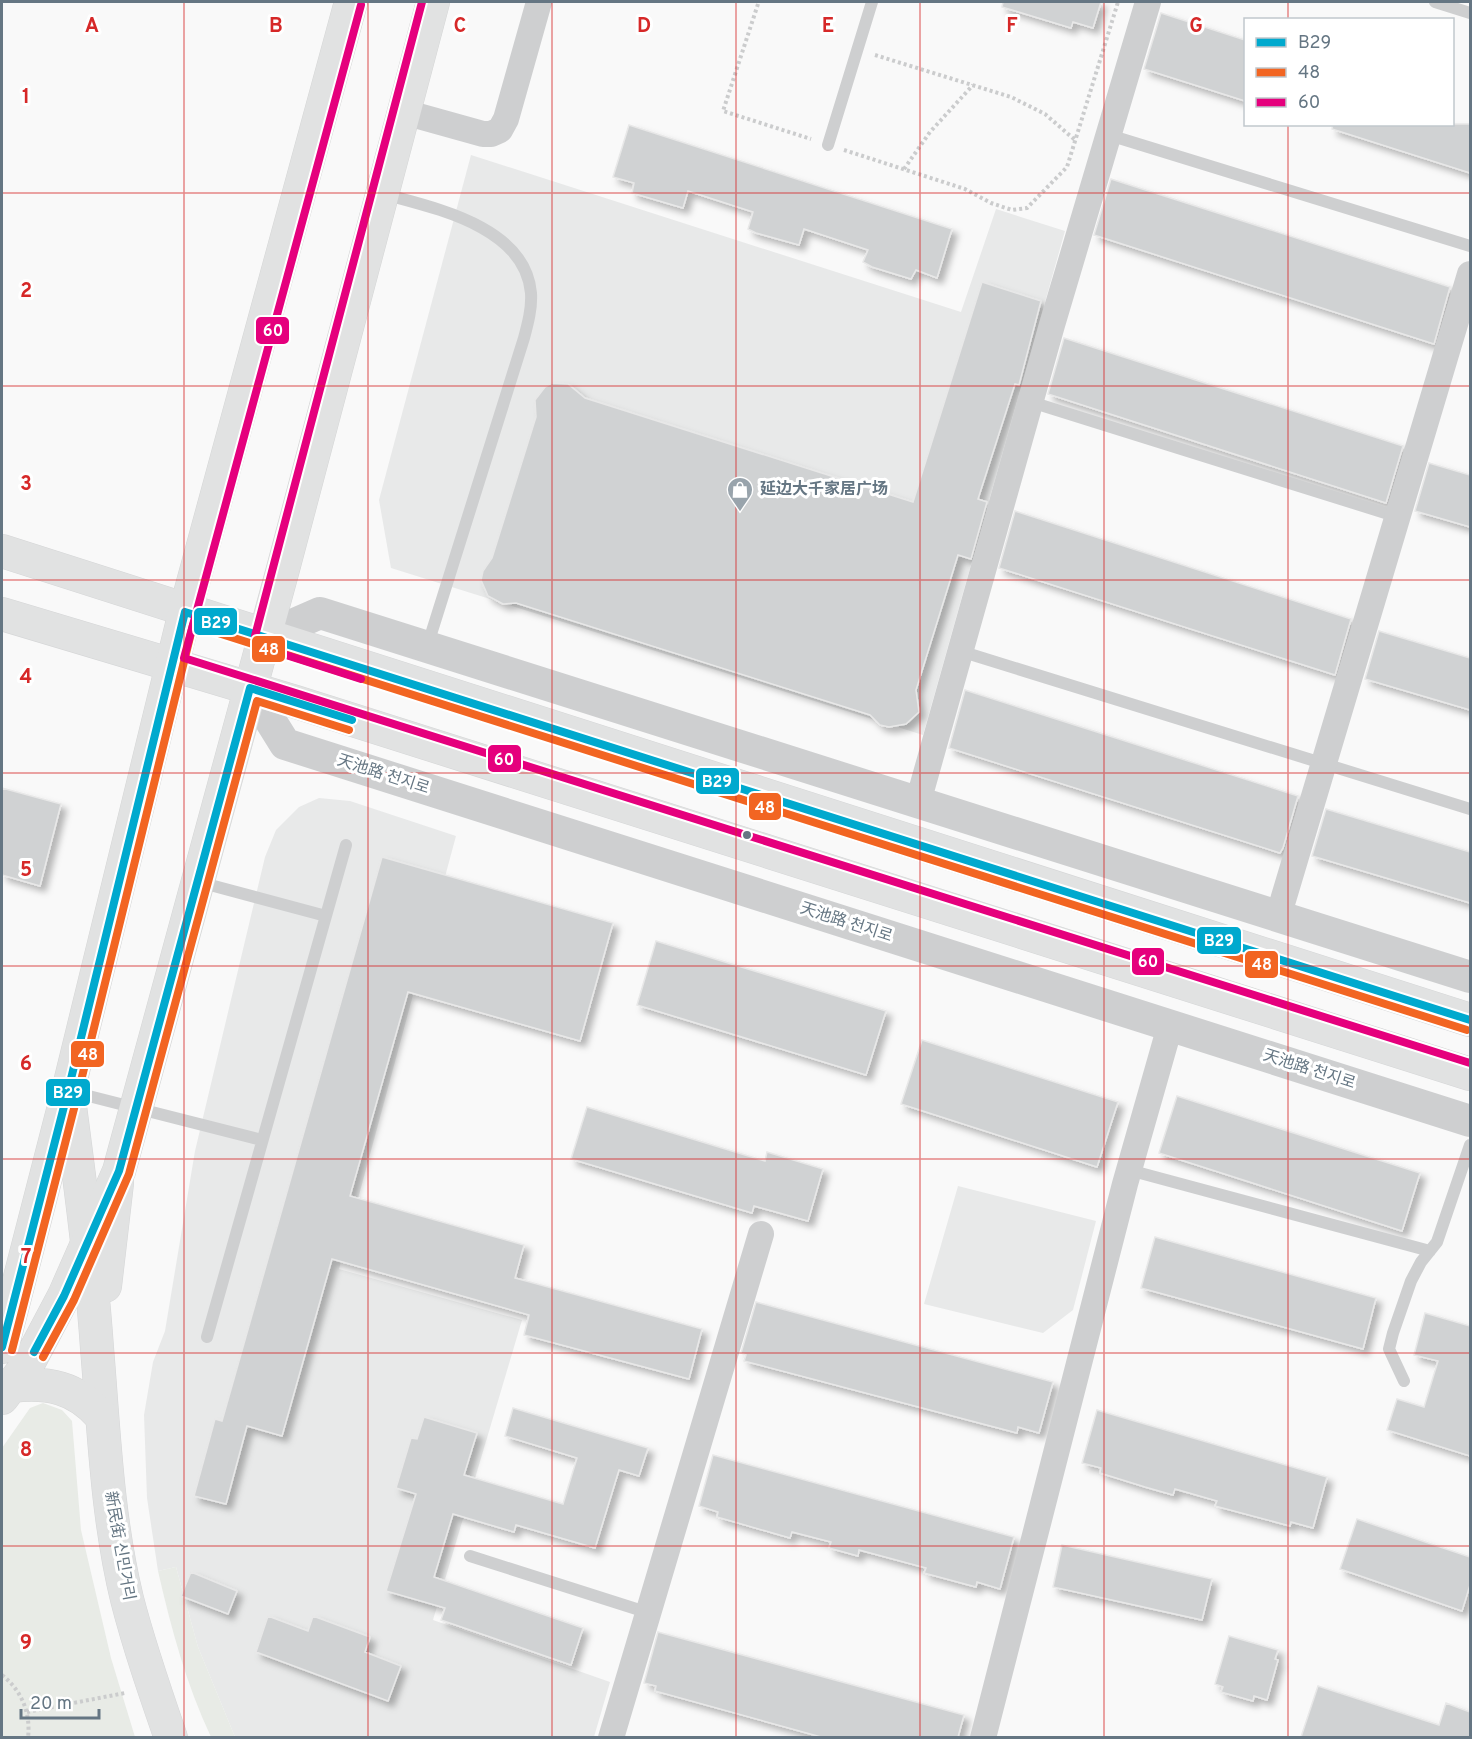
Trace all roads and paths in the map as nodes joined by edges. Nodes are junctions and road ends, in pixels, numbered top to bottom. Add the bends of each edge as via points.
1 (351, 2) edge
2 (433, 2) edge
3 (539, 2) edge
4 (872, 2) edge
5 (1118, 2) edge
6 (1149, 2) edge
7 (1435, 2) edge
8 (758, 4) dead end
9 (1470, 13) edge
10 (857, 50) junction
11 (973, 85) junction
12 (404, 112) junction
13 (1109, 135) junction
14 (1076, 141) junction
15 (828, 144) junction
16 (904, 169) junction
17 (382, 193) junction
18 (1470, 246) edge
19 (1470, 274) edge
20 (1031, 402) junction
21 (1398, 517) junction
22 (2, 551) edge
23 (185, 612) junction
24 (2, 614) edge
25 (265, 637) junction
26 (426, 647) junction
27 (960, 651) junction
28 (171, 665) junction
29 (250, 688) junction
30 (1324, 764) junction
31 (918, 802) junction
32 (1470, 809) edge
33 (346, 845) dead end
34 (197, 881) junction
35 (326, 916) junction
36 (1278, 917) junction
37 (1470, 977) edge
38 (1470, 1020) edge
39 (1170, 1026) junction
40 (1470, 1074) edge
41 (68, 1091) junction
42 (136, 1108) junction
43 (1470, 1121) edge
44 (262, 1140) junction
45 (1470, 1145) edge
46 (1129, 1170) junction
47 (119, 1171) junction
48 (762, 1234) dead end
49 (87, 1242) junction
50 (1430, 1251) junction
51 (207, 1336) dead end
52 (2, 1347) edge
53 (97, 1348) junction
54 (1404, 1381) dead end
55 (7, 1392) edge
56 (101, 1416) junction
57 (470, 1556) dead end
58 (649, 1613) junction
59 (2, 1675) edge
60 (125, 1693) dead end
61 (27, 1712) junction
62 (28, 1737) edge
63 (171, 1737) edge
64 (611, 1737) edge
65 (983, 1737) edge

1 - 23 main road, 新民街 신민거리
2 - 12 main road, 新民街 신민거리
3 - 12 street via 500,130 483,134
4 - 10 lane
5 - 14 path
6 - 13 street
7 - 9 lane
8 - 15 path via 723,111
10 - 11 path
10 - 15 lane
11 - 14 path via 1036,108
11 - 16 path via 930,132
12 - 17 main road, 新民街 신민거리
13 - 18 lane
13 - 20 street
14 - 16 path via 1067,167 1020,211
15 - 16 path
17 - 25 main road, 新民街 신민거리
17 - 26 lane via 444,210 488,231 515,256 531,290 524,338
19 - 21 street
20 - 21 lane
20 - 27 street
21 - 30 street
22 - 23 main road
23 - 25 main road
23 - 28 main road, 新民街 신민거리
24 - 28 main road
25 - 26 street via 321,613
25 - 29 main road, 新民街 신민거리
25 - 38 main road
26 - 31 street
27 - 30 lane
27 - 31 street
28 - 29 main road
28 - 41 main road, 新民街 신민거리
29 - 34 main road, 新民街 신민거리
29 - 39 street, 天池路 천지로 via 285,744
29 - 40 main road
30 - 32 lane
30 - 36 street
31 - 36 street
33 - 35 lane
34 - 35 lane
34 - 42 main road, 新民街 신민거리
35 - 44 lane
36 - 37 street
39 - 43 street, 天池路 천지로
39 - 46 street
41 - 42 lane
41 - 49 main road, 新民街 신민거리
41 - 52 main road, 新民街 신민거리
42 - 44 lane
42 - 47 main road, 新民街 신민거리
44 - 51 lane
45 - 50 lane via 1437,1242
46 - 50 lane
46 - 65 street
47 - 49 main road, 新民街 신민거리
47 - 53 main road, 新民街 신민거리
48 - 58 street
49 - 53 main road, 新民街 신민거리
49 - 55 main road, 新民街 신민거리 via 28,1364
50 - 54 lane via 1412,1281 1389,1349
53 - 56 main road, 新民街 신민거리
55 - 56 main road via 36,1383 67,1389
56 - 63 main road, 新民街 신민거리 via 112,1516 127,1597
57 - 58 lane
58 - 64 street
59 - 61 path via 19,1693
60 - 61 path
61 - 62 path

